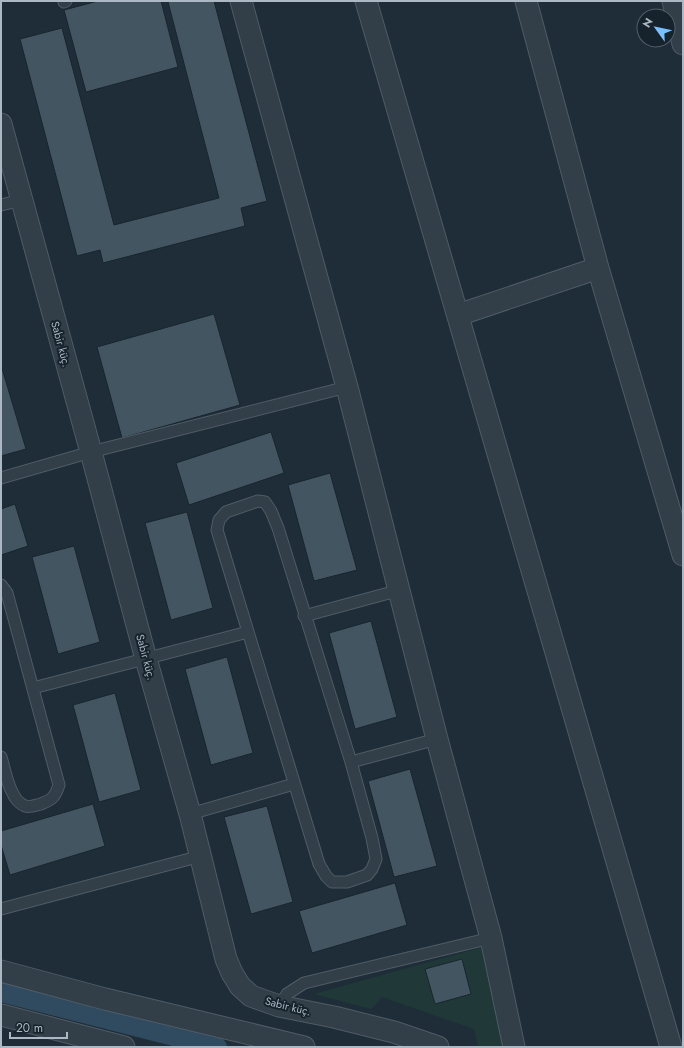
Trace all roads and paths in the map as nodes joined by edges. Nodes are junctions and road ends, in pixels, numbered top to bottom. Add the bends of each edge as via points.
1 (241, 1) edge
2 (366, 1) edge
3 (526, 1) edge
4 (673, 1) edge
5 (683, 44) edge
6 (1, 124) edge
7 (22, 200) junction
8 (1, 205) edge
9 (598, 268) junction
10 (458, 315) junction
11 (347, 387) junction
12 (91, 452) junction
13 (1, 478) edge
14 (683, 555) edge
15 (1, 586) edge
16 (400, 590) junction
17 (304, 616) junction
18 (248, 632) junction
19 (146, 659) junction
20 (33, 688) junction
21 (437, 739) junction
22 (1, 757) edge
23 (351, 762) junction
24 (294, 784) junction
25 (190, 814) junction
26 (201, 856) junction
27 (1, 909) edge
28 (491, 938) junction
29 (1, 971) edge
30 (279, 1006) junction
31 (1, 1015) edge
32 (124, 1047) edge
33 (304, 1047) edge
34 (438, 1047) edge
35 (514, 1047) edge
36 (671, 1047) edge

1 - 11 street
2 - 10 street
3 - 9 street
4 - 5 street
6 - 7 street, Sabir küç.
7 - 8 lane
7 - 12 street, Sabir küç.
9 - 10 street
9 - 14 street
10 - 36 street
11 - 12 lane
11 - 16 street
12 - 13 lane
12 - 19 street, Sabir küç.
15 - 20 lane via 7,593
16 - 17 lane
16 - 21 street
17 - 18 lane via 271,510 265,502 258,501 226,512 219,520 217,530
17 - 23 lane
18 - 19 lane
18 - 24 lane
19 - 20 lane
19 - 25 street, Sabir küç.
20 - 22 lane via 59,785 51,800 35,806 26,806 17,800 10,788
21 - 23 lane
21 - 28 street
23 - 24 lane via 376,859 366,875 347,882 332,882 326,876 319,864
24 - 25 lane
25 - 26 street, Sabir küç.
26 - 27 lane
26 - 30 street, Sabir küç. via 226,959 232,973 240,986 252,996
28 - 30 lane via 304,983 288,994
28 - 35 street
29 - 33 street
30 - 34 street, Sabir küç. via 394,1032
31 - 32 street

